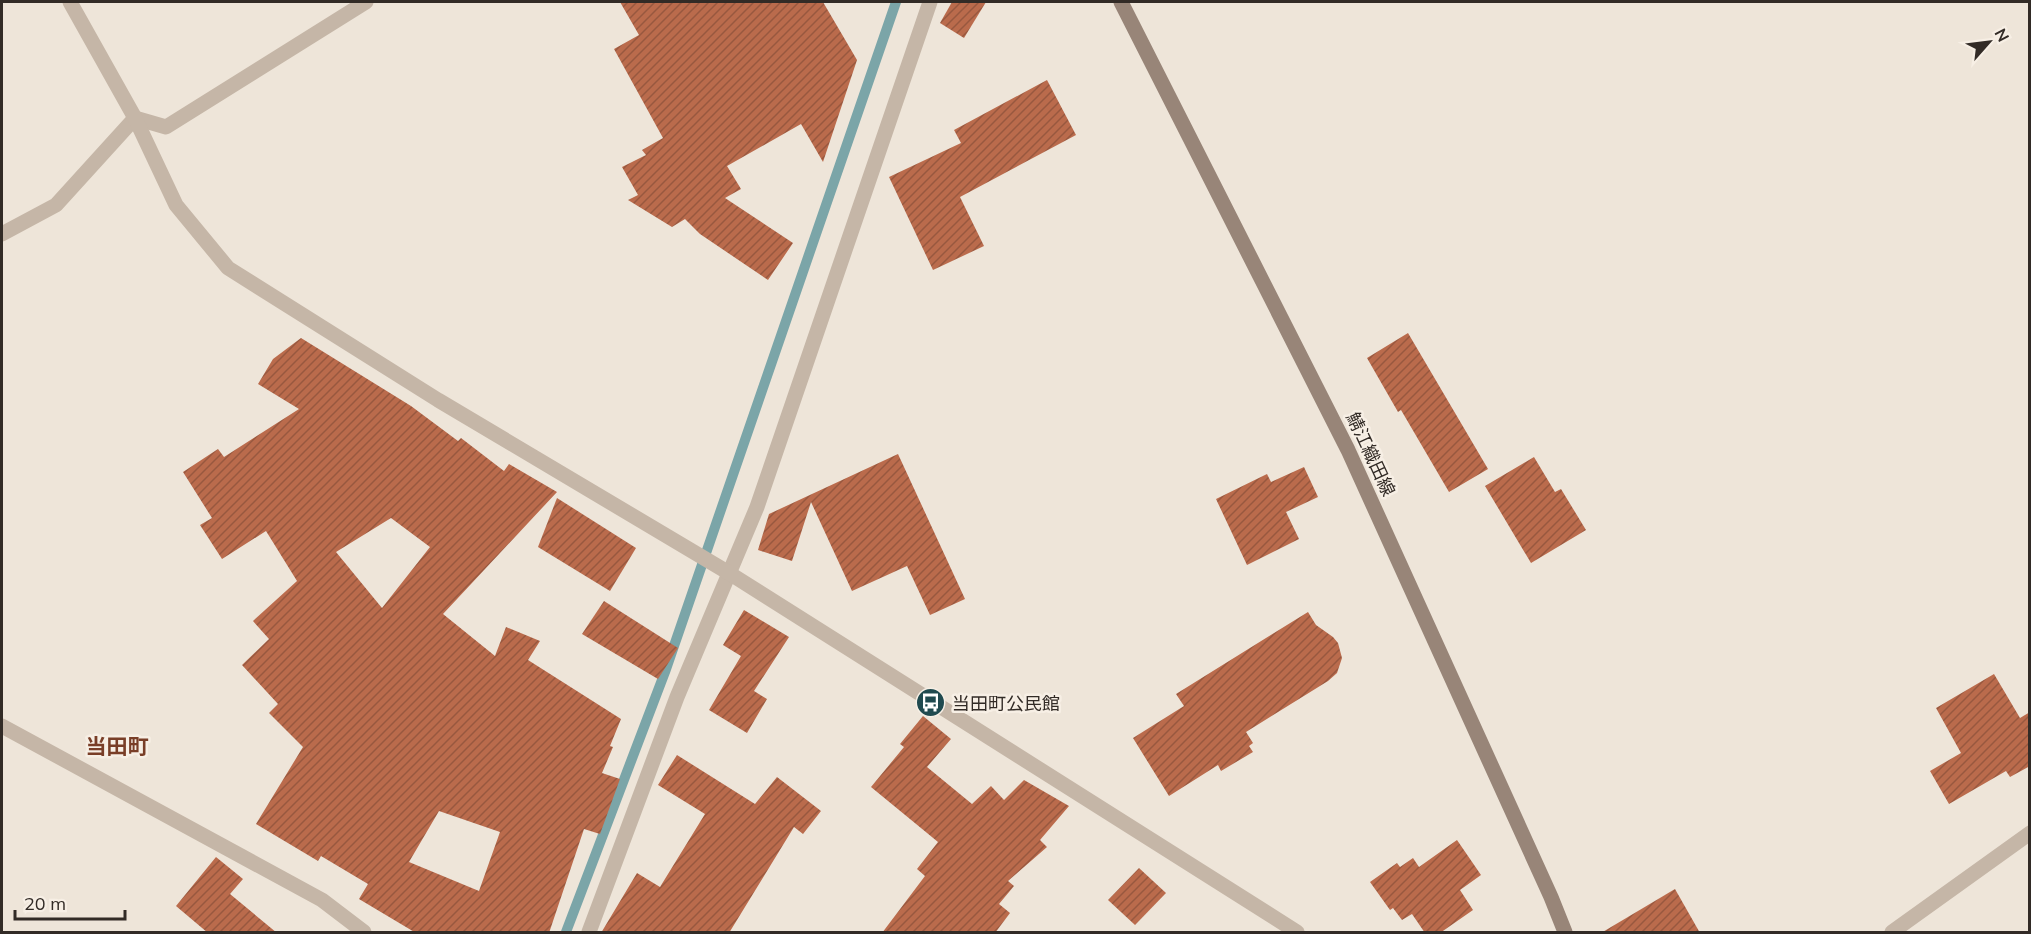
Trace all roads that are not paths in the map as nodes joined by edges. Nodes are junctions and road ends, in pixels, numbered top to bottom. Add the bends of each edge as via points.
1 (70, 2) edge
2 (366, 2) edge
3 (930, 2) edge
4 (1121, 2) edge
5 (135, 118) junction
6 (2, 234) edge
7 (729, 573) junction
8 (2, 726) edge
9 (2030, 833) edge
10 (364, 933) edge
11 (589, 933) edge
12 (1297, 933) edge
13 (1565, 933) edge
14 (1892, 933) edge

1 - 5 street
2 - 5 street via 166,127
3 - 7 street via 758,507
4 - 13 main road, 鯖江織田線 via 1348,450
5 - 6 street via 56,205
5 - 7 street via 176,205 228,268 438,400
7 - 11 street via 677,697
7 - 12 street
8 - 10 street via 322,900
9 - 14 street

